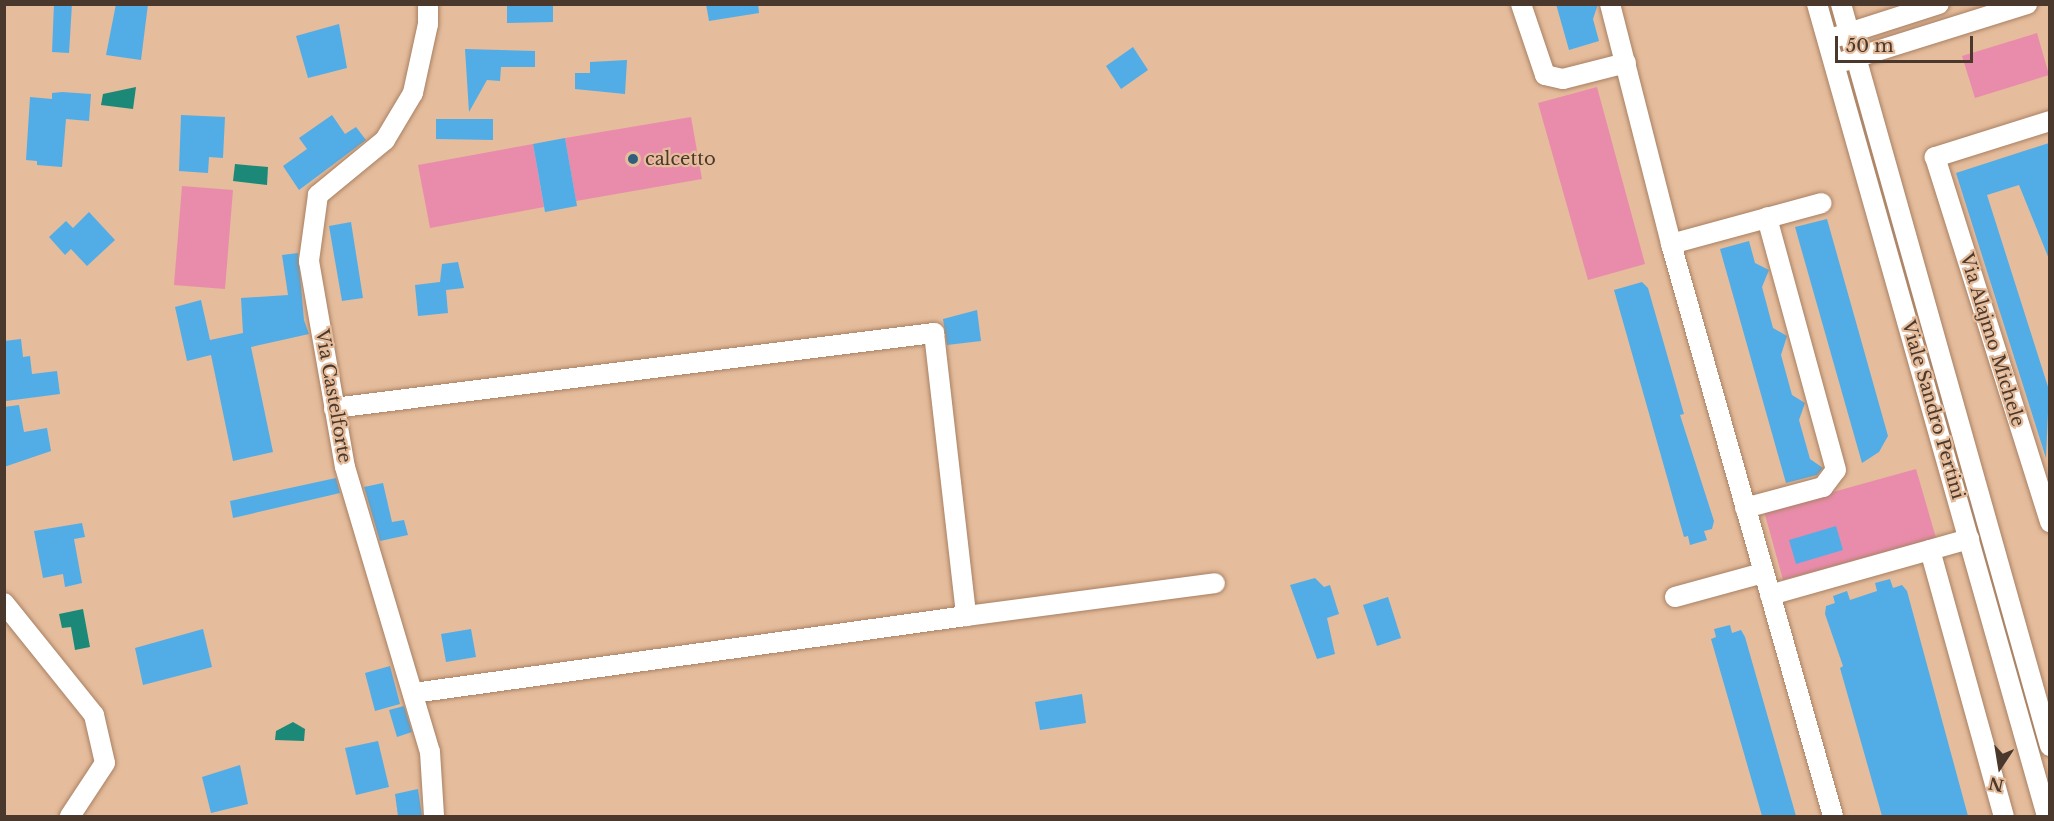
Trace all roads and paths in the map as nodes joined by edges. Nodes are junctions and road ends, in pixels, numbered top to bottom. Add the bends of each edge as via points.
1 (428, 4) edge
2 (1521, 4) edge
3 (1610, 4) edge
4 (1817, 4) edge
5 (1841, 4) edge
6 (1939, 4) edge
7 (2027, 4) edge
8 (1849, 34) junction
9 (1827, 40) junction
10 (1856, 58) junction
11 (1626, 63) junction
12 (1834, 65) junction
13 (2049, 121) edge
14 (1822, 203) dead end
15 (1767, 217) junction
16 (1671, 244) junction
17 (334, 408) junction
18 (1745, 508) junction
19 (2049, 522) edge
20 (1969, 539) junction
21 (1930, 550) junction
22 (1763, 573) junction
23 (1215, 583) dead end
24 (1770, 595) junction
25 (1675, 597) dead end
26 (4, 603) edge
27 (966, 616) junction
28 (414, 693) junction
29 (2049, 746) edge
30 (70, 816) edge
31 (434, 816) edge
32 (1833, 816) edge
33 (2004, 816) edge
34 (2047, 816) edge

1 - 17 street, Via Castelforte via 428,24 413,93 385,140 318,195 311,225 309,261
2 - 11 street via 1545,75 1563,79
3 - 11 street
4 - 9 street, Viale Sandro Pertini
5 - 8 street, Viale Sandro Pertini
6 - 8 street
7 - 10 street
8 - 9 street
8 - 10 street, Viale Sandro Pertini
9 - 12 street, Viale Sandro Pertini
10 - 12 street
10 - 29 street, Viale Sandro Pertini
11 - 16 street
12 - 20 street, Viale Sandro Pertini
13 - 19 street, Via Alajmo Michele via 1935,157
14 - 15 street
15 - 16 street
15 - 18 street via 1836,470 1823,487
16 - 18 street
17 - 27 street via 934,333
17 - 28 street, Via Castelforte via 345,466
18 - 22 street
20 - 21 street
20 - 34 street, Viale Sandro Pertini
21 - 24 street
21 - 33 street
22 - 24 street
22 - 25 street
23 - 27 street
24 - 32 street
26 - 30 street via 94,716 105,763
27 - 28 street
28 - 31 street, Via Castelforte via 430,752

